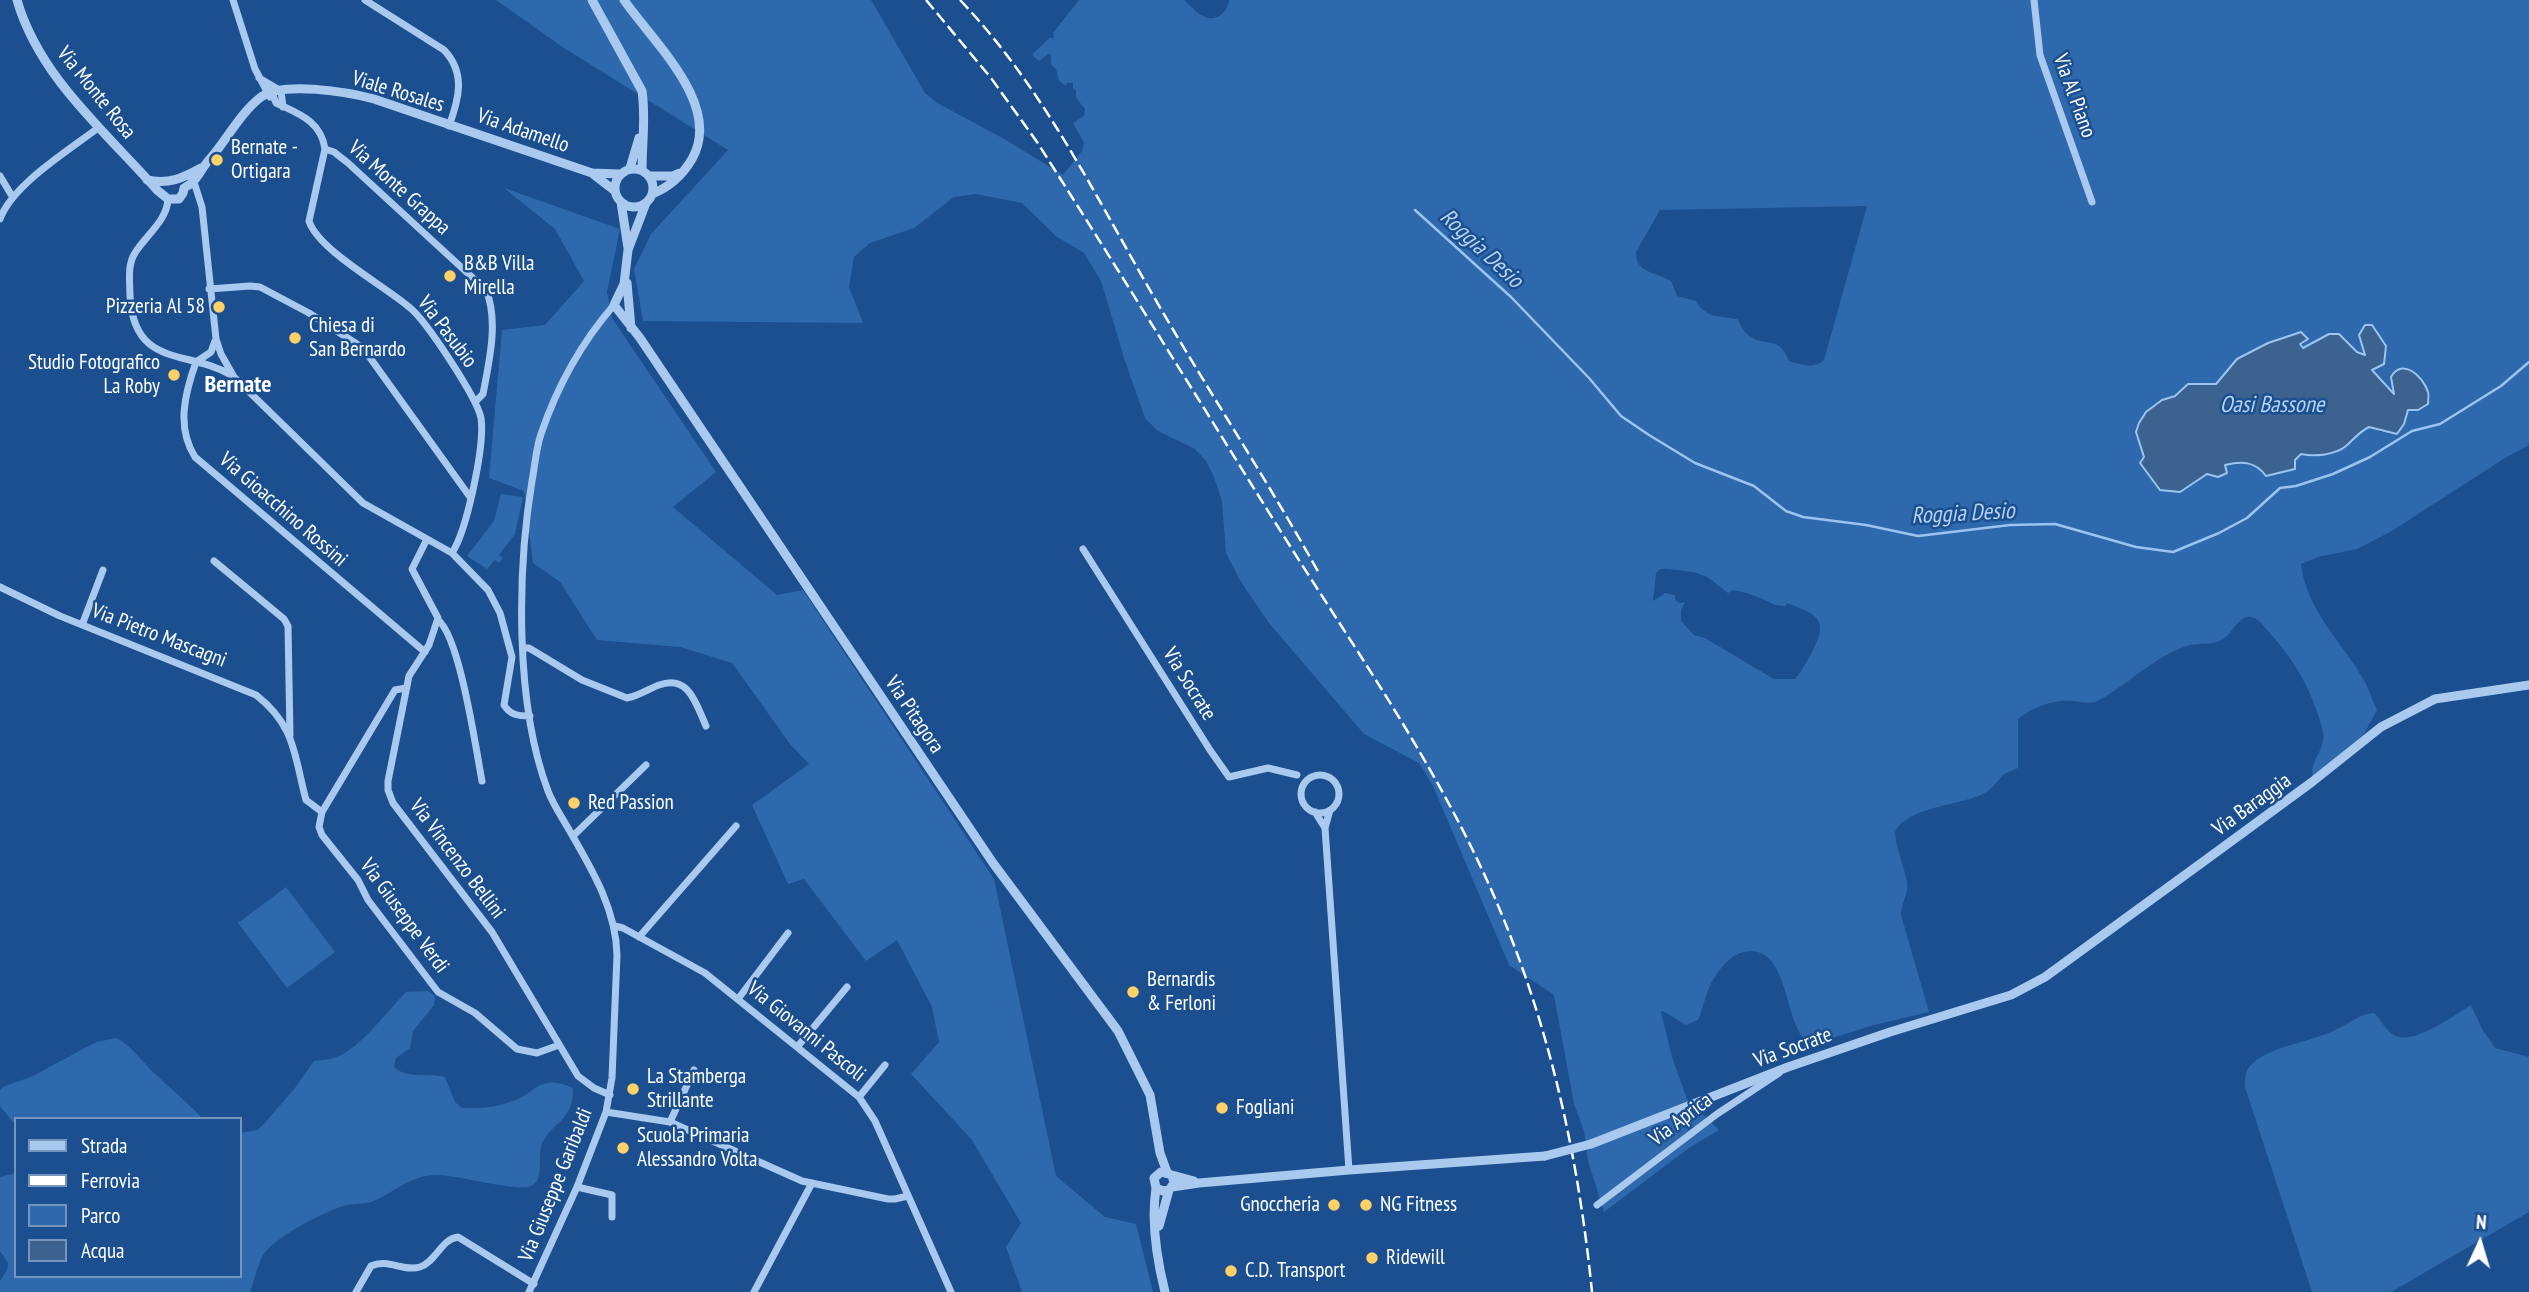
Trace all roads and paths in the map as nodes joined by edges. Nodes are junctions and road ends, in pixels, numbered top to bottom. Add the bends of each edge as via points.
1 (17, 0) edge
2 (233, 0) edge
3 (365, 0) edge
4 (592, 0) edge
5 (624, 0) edge
6 (2034, 0) edge
7 (258, 78) junction
8 (273, 95) junction
9 (449, 125) junction
10 (98, 128) junction
11 (642, 129) junction
12 (325, 149) junction
13 (203, 167) junction
14 (630, 169) junction
15 (685, 171) junction
16 (592, 173) junction
17 (646, 173) junction
18 (620, 174) junction
19 (0, 176) edge
20 (148, 180) junction
21 (166, 182) junction
22 (182, 186) junction
23 (194, 186) junction
24 (615, 191) junction
25 (652, 194) junction
26 (12, 196) junction
27 (167, 197) junction
28 (621, 202) junction
29 (2092, 202) dead end
30 (646, 203) junction
31 (0, 219) edge
32 (628, 250) junction
33 (626, 272) junction
34 (209, 289) junction
35 (614, 305) junction
36 (631, 330) junction
37 (216, 339) junction
38 (196, 362) junction
39 (234, 377) junction
40 (475, 402) junction
41 (456, 476) junction
42 (475, 477) junction
43 (470, 497) junction
44 (427, 539) junction
45 (1083, 549) dead end
46 (452, 553) junction
47 (214, 561) dead end
48 (103, 570) dead end
49 (0, 587) edge
50 (438, 620) junction
51 (82, 625) junction
52 (524, 648) junction
53 (425, 652) junction
54 (2529, 685) edge
55 (406, 688) junction
56 (290, 699) junction
57 (274, 710) junction
58 (530, 716) junction
59 (706, 726) dead end
60 (290, 736) junction
61 (646, 765) dead end
62 (1297, 775) junction
63 (1313, 775) junction
64 (482, 781) dead end
65 (1301, 792) junction
66 (1330, 810) junction
67 (322, 812) junction
68 (1315, 812) junction
69 (736, 826) dead end
70 (1325, 828) junction
71 (573, 836) junction
72 (615, 926) junction
73 (788, 933) dead end
74 (639, 937) junction
75 (846, 987) dead end
76 (2011, 995) joint
77 (738, 999) junction
78 (559, 1045) junction
79 (797, 1046) junction
80 (886, 1065) dead end
81 (1788, 1067) junction
82 (694, 1070) dead end
83 (610, 1095) junction
84 (859, 1097) junction
85 (606, 1112) junction
86 (670, 1122) junction
87 (1349, 1170) junction
88 (1166, 1173) junction
89 (1199, 1182) junction
90 (813, 1183) junction
91 (577, 1187) junction
92 (1156, 1188) junction
93 (1171, 1188) junction
94 (908, 1196) junction
95 (1597, 1205) dead end
96 (612, 1217) dead end
97 (1157, 1235) junction
98 (534, 1284) junction
99 (356, 1292) edge
100 (529, 1292) edge
101 (754, 1292) edge
102 (951, 1292) edge
103 (1165, 1292) edge

1 - 10 street, Via Monte Rosa via 37,47
2 - 7 street
3 - 9 street, Via Adamello via 454,61 460,84
4 - 11 street via 640,83 645,106
5 - 15 street via 657,40 696,107 699,147
6 - 29 street, Via Al Piano via 2039,55
7 - 8 street
7 - 8 street
8 - 9 street, Viale Rosales via 315,90 356,94
8 - 12 street via 321,131
8 - 13 street via 254,104
9 - 16 street, Via Adamello
10 - 20 street, Via Monte Rosa
10 - 26 street
11 - 14 street
11 - 17 street
12 - 40 street, Via Pasubio via 309,221 313,230 336,253 414,311
12 - 40 street, Via Monte Grappa via 348,163 486,290 492,324 483,394
13 - 22 street
13 - 23 street
14 - 17 street
14 - 18 street
15 - 17 street via 673,176
15 - 25 street
16 - 18 street, Via Adamello
16 - 24 street, Via Adamello
17 - 25 street via 653,183
18 - 24 street
19 - 26 street
20 - 21 street
20 - 27 street, Via Monte Rosa
21 - 22 street via 172,179
21 - 27 street
22 - 23 street
22 - 27 street via 178,199
23 - 34 street via 202,207
24 - 28 street
25 - 30 street
26 - 31 street
27 - 38 street via 166,214 131,260 131,303 138,328 149,344 159,352
28 - 30 street via 634,208
28 - 32 street, Via Giuseppe Garibaldi
30 - 32 street, Via Giuseppe Garibaldi
32 - 33 street, Via Giuseppe Garibaldi
33 - 35 street, Via Giuseppe Garibaldi
33 - 36 street
34 - 37 street
34 - 41 street via 260,287 363,348
35 - 36 street, Via Pitagora
35 - 52 street, Via Giuseppe Garibaldi via 575,357 540,436 527,512
36 - 88 street, Via Pitagora via 993,863 1118,1031 1150,1096
37 - 38 street via 211,352
37 - 39 street
38 - 39 street
38 - 53 street, Via Gioacchino Rossini via 183,401 192,452
39 - 44 street via 363,503
40 - 42 street, Via Pasubio via 481,423
41 - 42 street
41 - 43 street
42 - 43 street, Via Pasubio
43 - 46 street, Via Pasubio
44 - 46 street
44 - 50 street via 412,569
45 - 62 street, Via Socrate via 1229,777 1268,768
46 - 58 street via 488,590 504,624 512,657 504,705 508,712
47 - 56 street via 288,626
48 - 51 street
49 - 51 street, Via Pietro Mascagni
50 - 53 street, Via Vincenzo Bellini
50 - 64 street via 455,652
51 - 57 street, Via Pietro Mascagni via 240,687
52 - 58 street, Via Giuseppe Garibaldi
52 - 59 street via 582,680 628,698 668,683 683,685 691,691
53 - 55 street, Via Vincenzo Bellini
54 - 76 street, Via Baraggia via 2435,699 2381,727 2045,977
55 - 67 street via 396,690
55 - 78 street, Via Vincenzo Bellini via 388,781 390,797 492,932
56 - 57 street
56 - 60 street
57 - 60 street, Via Pietro Mascagni
58 - 71 street, Via Giuseppe Garibaldi via 547,788
60 - 67 street, Via Giuseppe Verdi via 306,800
61 - 71 street
62 - 63 street
62 - 65 street
63 - 65 street
63 - 66 street via 1328,776 1339,787 1339,798
65 - 68 street via 1303,802
66 - 68 street
66 - 70 street
67 - 78 street, Via Giuseppe Verdi via 321,835 438,992 475,1013 517,1049 537,1053
68 - 70 street
69 - 74 street
70 - 87 street
71 - 72 street, Via Giuseppe Garibaldi
72 - 74 street, Via Giovanni Pascoli
72 - 83 street, Via Giuseppe Garibaldi
73 - 77 street
74 - 77 street, Via Giovanni Pascoli via 705,973
75 - 79 street
76 - 81 street, Via Socrate
77 - 79 street, Via Giovanni Pascoli
78 - 83 street, Via Vincenzo Bellini via 578,1076
79 - 84 street, Via Giovanni Pascoli
80 - 84 street
81 - 87 street, Via Socrate, bridge via 1591,1144 1545,1156
81 - 95 street, Via Aprica
82 - 86 street
83 - 85 street, Via Giuseppe Garibaldi
84 - 94 street, Via Giovanni Pascoli via 875,1121
85 - 86 street
85 - 91 street, Via Giuseppe Garibaldi
86 - 90 street
87 - 89 street
88 - 89 street
88 - 92 street via 1154,1178
88 - 93 street via 1174,1183
89 - 93 street
90 - 94 street via 888,1199
90 - 101 street
91 - 96 street via 612,1195
91 - 98 street, Via Giuseppe Garibaldi
92 - 93 street
92 - 97 street
93 - 97 street
94 - 102 street, Via Giovanni Pascoli
97 - 103 street
98 - 99 street via 458,1237 450,1238 420,1267 371,1266
98 - 100 street, Via Giuseppe Garibaldi

